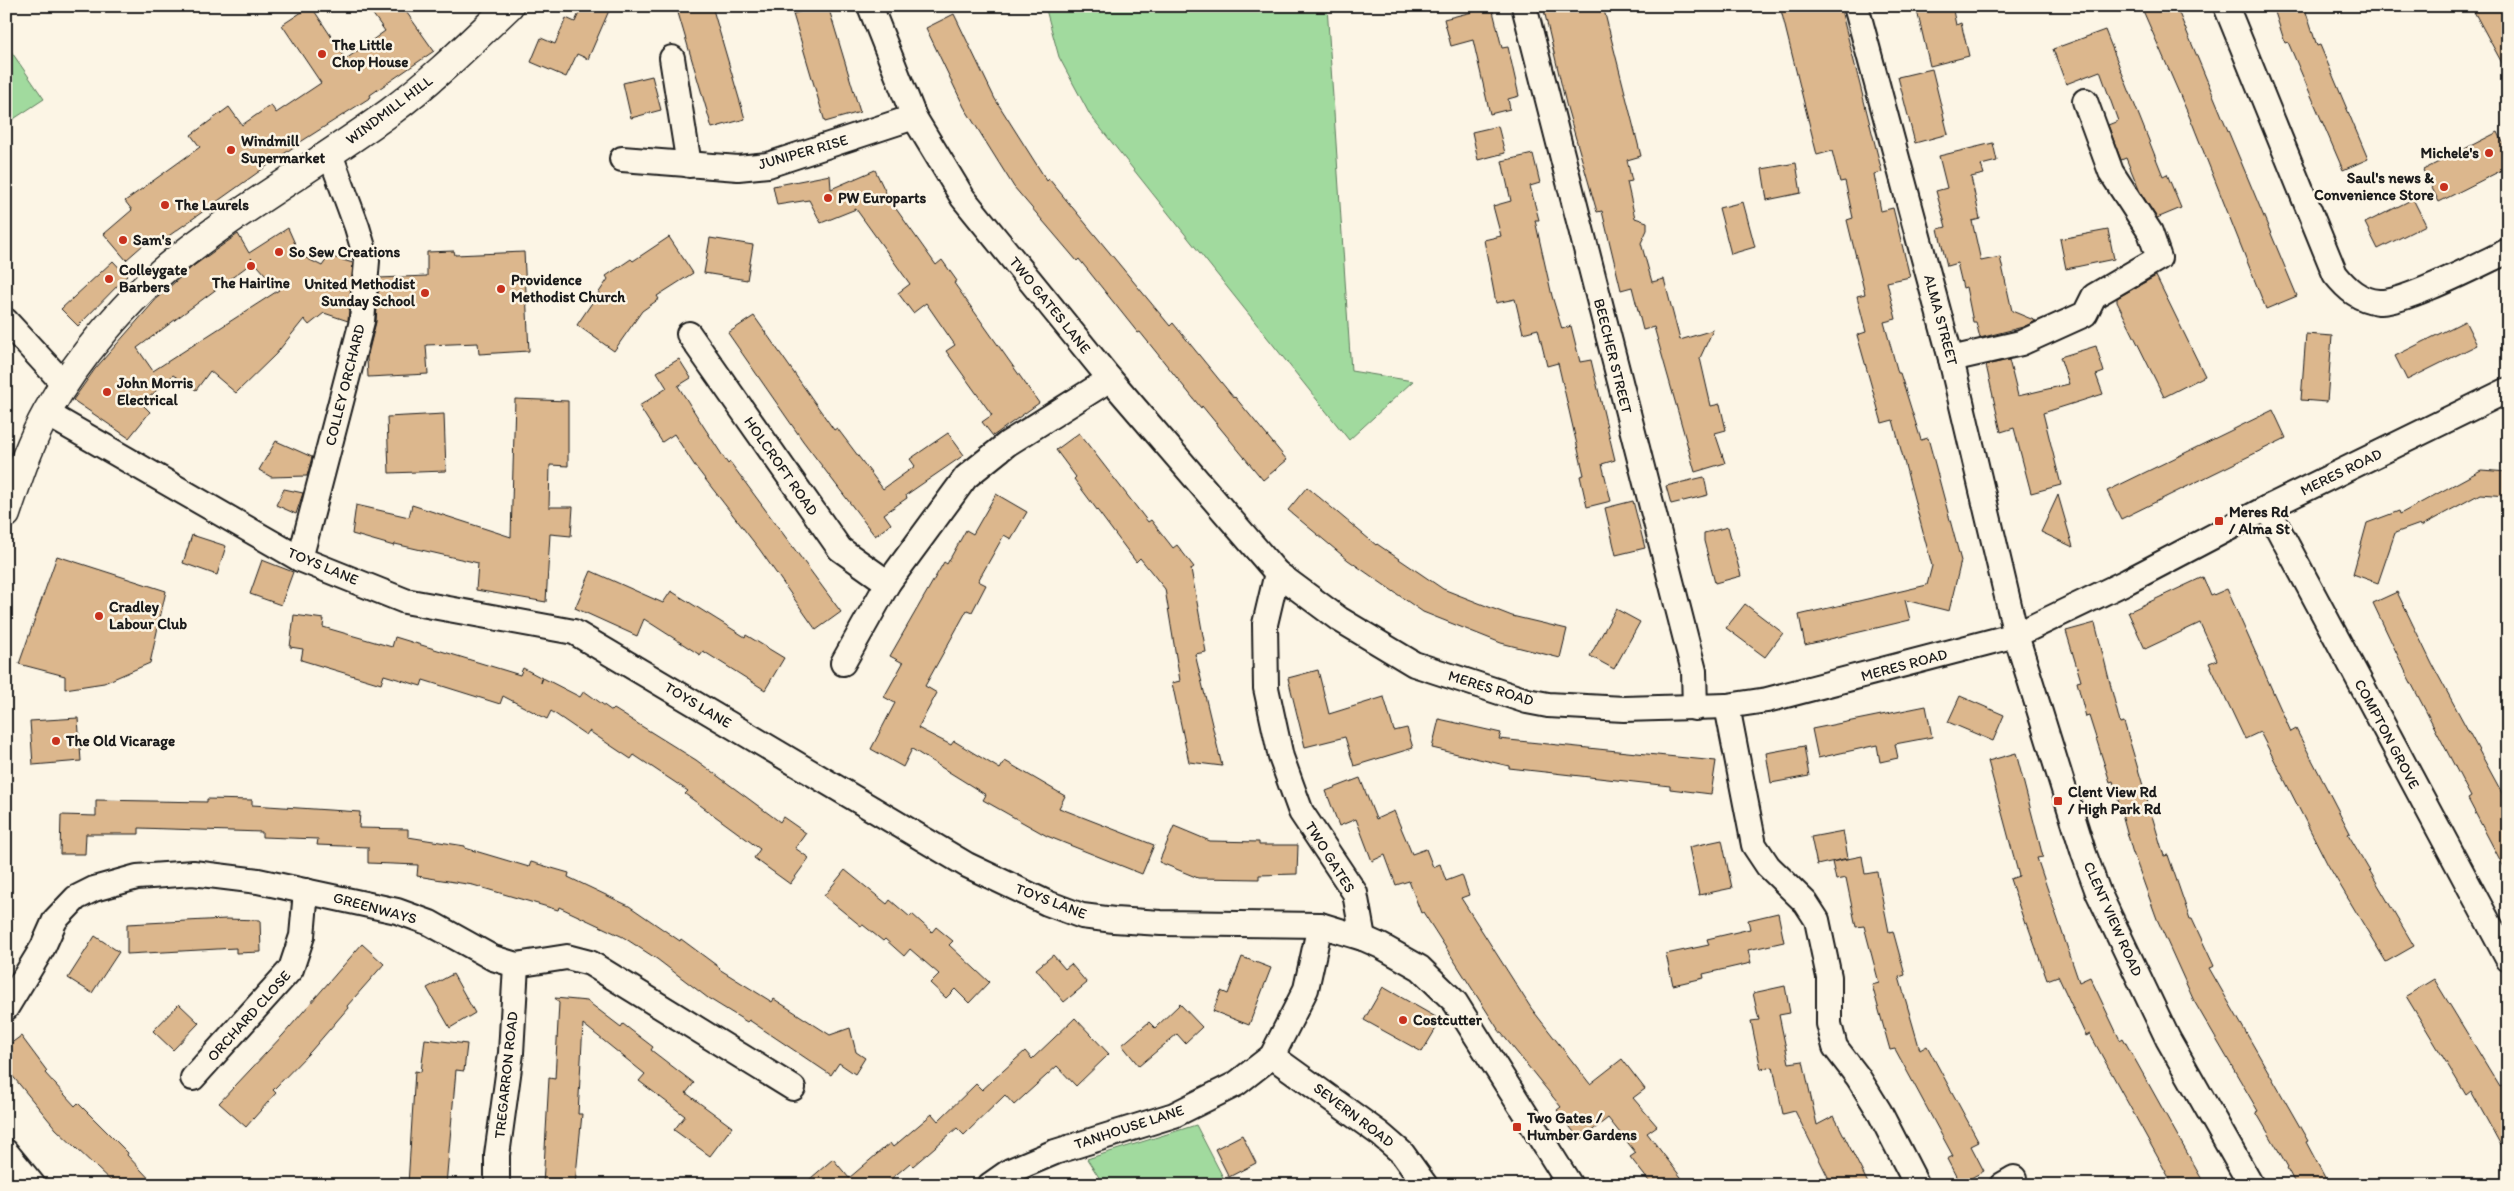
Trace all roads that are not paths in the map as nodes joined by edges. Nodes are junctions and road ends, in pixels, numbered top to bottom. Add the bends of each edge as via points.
1 (509, 6) edge
2 (870, 6) edge
3 (1524, 6) edge
4 (1856, 6) edge
5 (2226, 6) edge
6 (672, 58) dead end
7 (2085, 101) dead end
8 (914, 117) junction
9 (330, 154) junction
10 (622, 158) dead end
11 (689, 165) junction
12 (2508, 251) edge
13 (6, 322) edge
14 (689, 334) dead end
15 (1952, 359) junction
16 (1110, 379) junction
17 (64, 384) junction
18 (2508, 390) edge
19 (46, 413) junction
20 (2267, 508) junction
21 (6, 514) edge
22 (300, 560) junction
23 (1277, 574) junction
24 (888, 583) junction
25 (2016, 635) junction
26 (843, 663) dead end
27 (1727, 706) junction
28 (1695, 708) junction
29 (306, 891) junction
30 (1320, 925) junction
31 (1363, 938) junction
32 (2508, 959) edge
33 (516, 965) junction
34 (6, 1008) edge
35 (1272, 1056) junction
36 (193, 1078) dead end
37 (793, 1088) dead end
38 (6, 1152) edge
39 (33, 1185) edge
40 (497, 1185) edge
41 (990, 1185) edge
42 (1425, 1185) edge
43 (1570, 1185) edge
44 (1917, 1185) edge
45 (2252, 1185) edge

1 - 9 highway, WINDMILL HILL via 436,76
2 - 8 street, TWO GATES LANE
3 - 28 street, BEECHER STREET via 1694,671
4 - 15 street, ALMA STREET
5 - 12 street via 2335,274 2348,290 2382,302 2406,297
6 - 11 street
7 - 15 street via 2111,172 2150,232 2159,258 2094,296 2085,314 2021,343
8 - 11 street, JUNIPER RISE via 768,165 738,168
8 - 16 street, TWO GATES LANE via 963,198
9 - 17 highway, WINDMILL HILL via 175,260 147,285 88,349
9 - 22 street, COLLEY ORCHARD via 357,227 366,262 362,321
10 - 11 street, JUNIPER RISE
13 - 17 street
14 - 24 street, HOLCROFT ROAD via 840,549
15 - 25 street, ALMA STREET
16 - 23 street, TWO GATES LANE
16 - 24 street via 1007,444 966,477
17 - 19 highway, WINDMILL HILL
18 - 20 street, MERES ROAD
19 - 21 highway, WINDMILL HILL via 23,464
19 - 22 street, TOYS LANE
20 - 25 street, MERES ROAD
20 - 32 street, COMPTON GROVE
22 - 30 street, TOYS LANE via 405,600 574,632 967,865 1047,903 1114,920
23 - 28 street, MERES ROAD via 1339,619 1414,664 1527,701 1585,707
23 - 31 street, TWO GATES via 1265,624 1266,679 1281,757 1301,812 1355,893
24 - 26 street
25 - 27 street, MERES ROAD via 1767,700
25 - 45 street, CLENT VIEW ROAD via 2098,892 2168,1039
27 - 28 street, MERES ROAD
27 - 44 street via 1754,845 1768,866 1806,903 1817,920 1830,977 1828,1024 1835,1047 1879,1111
29 - 33 street, GREENWAYS via 397,911 430,924 493,958
29 - 34 street, GREENWAYS via 193,873 137,877 94,889 76,898 55,920
29 - 36 street, ORCHARD CLOSE via 302,936 291,969
30 - 31 street, TOYS LANE
30 - 35 street, TANHOUSE LANE via 1306,989
31 - 43 street via 1420,968 1455,1002
33 - 37 street, GREENWAYS via 567,956 590,963
33 - 40 street, TREGARRON ROAD via 511,1053 497,1155
35 - 41 street, TANHOUSE LANE via 1236,1084 1174,1115 1054,1152 1010,1171
35 - 42 street, SEVERN ROAD via 1402,1152
38 - 39 street

